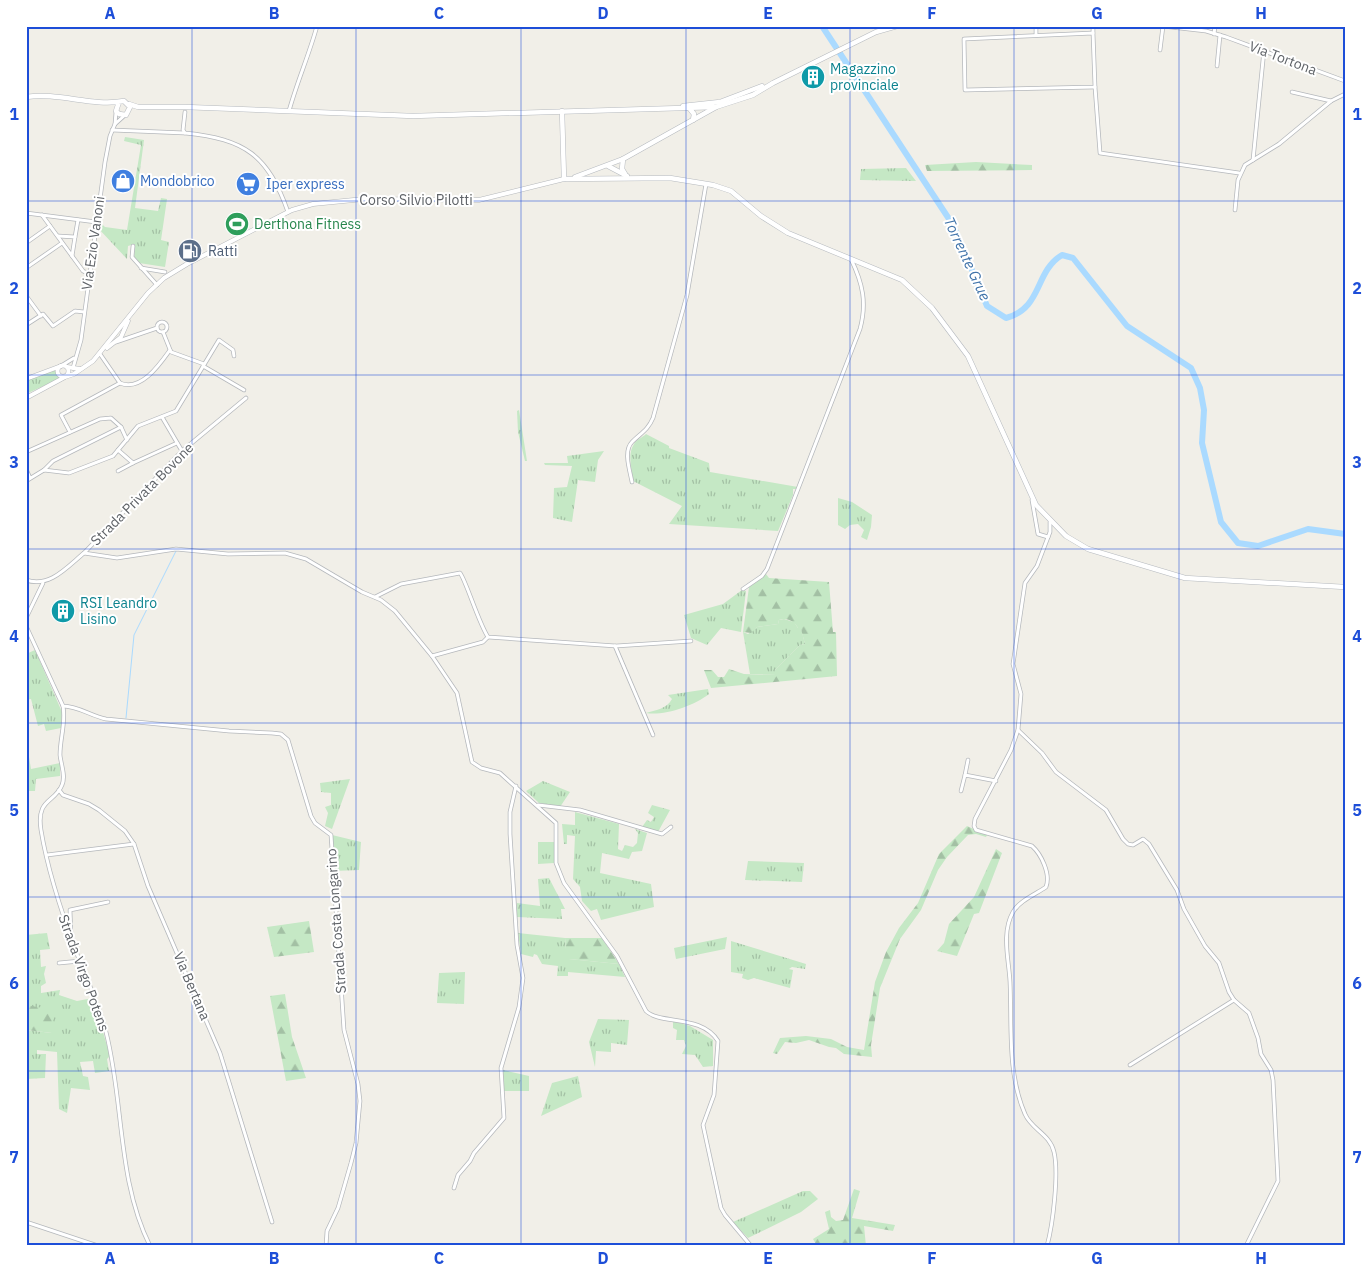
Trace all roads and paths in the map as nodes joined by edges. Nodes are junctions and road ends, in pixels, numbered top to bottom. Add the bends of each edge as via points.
1 (317, 26) edge
2 (897, 26) edge
3 (1036, 26) edge
4 (1093, 26) edge
5 (1148, 26) edge
6 (1153, 26) edge
7 (1163, 26) edge
8 (1215, 26) edge
9 (1093, 33) junction
10 (1214, 34) junction
11 (1036, 35) junction
12 (1220, 35) junction
13 (1160, 50) dead end
14 (1264, 50) junction
15 (1217, 66) dead end
16 (1345, 80) edge
17 (772, 82) junction
18 (1095, 87) junction
19 (1292, 92) dead end
20 (1345, 94) edge
21 (26, 97) edge
22 (1331, 101) junction
23 (119, 102) junction
24 (720, 102) junction
25 (103, 103) junction
26 (129, 104) junction
27 (147, 107) junction
28 (716, 107) junction
29 (705, 108) junction
30 (657, 109) junction
31 (690, 109) junction
32 (116, 111) junction
33 (562, 111) junction
34 (185, 112) dead end
35 (289, 112) junction
36 (127, 114) junction
37 (691, 122) junction
38 (115, 124) junction
39 (112, 130) junction
40 (185, 133) junction
41 (623, 159) junction
42 (1253, 161) junction
43 (606, 167) junction
44 (1240, 173) junction
45 (629, 177) junction
46 (611, 178) junction
47 (564, 180) junction
48 (706, 184) junction
49 (1235, 210) dead end
50 (288, 212) junction
51 (27, 213) edge
52 (42, 215) junction
53 (78, 220) junction
54 (96, 222) junction
55 (50, 226) junction
56 (57, 236) junction
57 (76, 238) junction
58 (62, 242) junction
59 (26, 243) edge
60 (133, 246) dead end
61 (72, 256) junction
62 (851, 259) junction
63 (26, 268) edge
64 (140, 268) junction
65 (165, 272) dead end
66 (90, 274) junction
67 (158, 285) junction
68 (27, 297) edge
69 (84, 312) junction
70 (131, 315) junction
71 (41, 316) junction
72 (26, 325) edge
73 (157, 328) junction
74 (163, 332) junction
75 (116, 334) junction
76 (122, 334) junction
77 (131, 339) junction
78 (118, 341) junction
79 (104, 349) junction
80 (170, 350) junction
81 (100, 354) junction
82 (76, 356) junction
83 (234, 356) dead end
84 (203, 365) junction
85 (61, 366) junction
86 (67, 367) junction
87 (85, 368) junction
88 (73, 369) junction
89 (65, 377) junction
90 (26, 379) edge
91 (120, 383) junction
92 (244, 390) dead end
93 (26, 398) edge
94 (246, 398) dead end
95 (162, 417) junction
96 (120, 427) junction
97 (70, 432) junction
98 (127, 440) junction
99 (177, 443) junction
100 (118, 450) junction
101 (182, 451) junction
102 (26, 452) edge
103 (134, 463) junction
104 (26, 469) edge
105 (44, 470) junction
106 (118, 471) dead end
107 (30, 478) junction
108 (26, 480) edge
109 (632, 482) dead end
110 (1032, 499) junction
111 (1050, 522) junction
112 (1048, 537) junction
113 (84, 553) junction
114 (26, 580) edge
115 (44, 582) junction
116 (1345, 587) edge
117 (743, 589) dead end
118 (375, 597) junction
119 (26, 618) edge
120 (26, 626) edge
121 (488, 637) junction
122 (691, 641) dead end
123 (615, 646) junction
124 (432, 656) junction
125 (63, 706) junction
126 (1018, 730) junction
127 (653, 735) dead end
128 (968, 760) dead end
129 (965, 775) junction
130 (996, 781) junction
131 (516, 786) junction
132 (59, 790) junction
133 (961, 791) dead end
134 (538, 805) junction
135 (671, 827) dead end
136 (134, 844) junction
137 (47, 855) junction
138 (108, 902) dead end
139 (71, 936) junction
140 (80, 961) junction
141 (59, 963) dead end
142 (1234, 1000) junction
143 (1130, 1065) dead end
144 (454, 1188) dead end
145 (26, 1222) edge
146 (272, 1222) dead end
147 (98, 1246) edge
148 (150, 1246) edge
149 (326, 1246) edge
150 (751, 1246) edge
151 (1047, 1246) edge
152 (1246, 1246) edge

1 - 35 street
2 - 17 main road via 876,32
3 - 11 street
4 - 9 street
5 - 6 street
7 - 10 street, Via Tortona
7 - 13 street, Via Tortona
8 - 10 street
9 - 11 street
9 - 18 street
10 - 12 street, Via Tortona
11 - 18 street via 964,38 965,90
12 - 14 street, Via Tortona
12 - 15 street
14 - 16 street, Via Tortona
14 - 42 street
17 - 24 main road
17 - 28 main road via 753,95
18 - 44 street via 1100,153
19 - 22 street
20 - 22 street
21 - 25 main road via 72,98
22 - 42 street
23 - 25 main road
23 - 26 main road
23 - 32 main road
24 - 29 main road, Corso Silvio Pilotti
24 - 30 main road
25 - 32 main road
26 - 27 main road
26 - 36 main road
27 - 35 main road
27 - 36 main road
28 - 29 main road
28 - 37 main road, Corso Silvio Pilotti
29 - 31 main road
29 - 37 main road, Corso Silvio Pilotti
30 - 31 main road
30 - 33 main road
31 - 37 main road via 694,114
32 - 36 main road
32 - 38 street
33 - 35 main road via 414,116
33 - 47 main road
34 - 40 street
36 - 38 street
37 - 41 main road, Corso Silvio Pilotti
38 - 39 street, Via Ezio Vanoni
39 - 40 street
39 - 54 street, Via Ezio Vanoni
40 - 50 street via 225,139 260,159 275,180
41 - 43 main road, Corso Silvio Pilotti
41 - 45 main road via 622,169
42 - 44 street
43 - 45 main road
43 - 46 main road via 604,173
43 - 47 main road, Corso Silvio Pilotti
44 - 49 street via 1235,191
45 - 46 main road
45 - 48 main road via 670,178
46 - 47 main road
47 - 50 street, Corso Silvio Pilotti via 479,200 355,199 314,204
48 - 62 main road via 731,191 788,233
48 - 109 street via 687,295 654,418 647,431 631,442 628,449
50 - 67 street, Corso Silvio Pilotti via 188,264
51 - 52 street
52 - 53 street
52 - 55 street
53 - 54 street
53 - 57 street
54 - 66 street, Via Ezio Vanoni
55 - 56 street
55 - 59 street
56 - 57 street
56 - 58 street
57 - 61 street
58 - 61 street
58 - 63 street
60 - 64 street via 132,257
61 - 66 street via 83,271
62 - 110 main road via 902,280 932,308 958,340 974,367
62 - 117 street via 864,294 860,329 767,570
64 - 65 street
64 - 67 street
66 - 69 street, Via Ezio Vanoni
67 - 70 street, Corso Silvio Pilotti
68 - 71 street
69 - 71 street via 76,311 54,326 45,314
69 - 82 street, Via Ezio Vanoni
70 - 75 street, Corso Silvio Pilotti
70 - 76 street, Corso Silvio Pilotti
71 - 72 street
73 - 74 street
73 - 74 street via 164,323 167,327
73 - 77 street
74 - 80 street
75 - 76 street
75 - 78 street
75 - 79 street, Corso Silvio Pilotti
76 - 77 street
76 - 78 street, Corso Silvio Pilotti
77 - 78 street
78 - 79 street, Corso Silvio Pilotti
79 - 81 street, Corso Silvio Pilotti
80 - 84 street
80 - 91 street via 151,376 128,385
81 - 87 street, Corso Silvio Pilotti
81 - 91 street
82 - 85 street
82 - 88 street, Via Ezio Vanoni
83 - 84 street via 233,350 219,340
84 - 92 street
84 - 95 street via 176,411
85 - 86 street
85 - 89 street via 58,374
85 - 90 street
86 - 88 street
86 - 89 street
87 - 88 street
87 - 89 street, Corso Silvio Pilotti
89 - 93 street, Corso Silvio Pilotti
91 - 97 street via 61,415
94 - 101 street, Strada Privata Bovone
95 - 98 street via 138,426
95 - 99 street
96 - 97 street via 115,420 106,418
96 - 98 street
96 - 105 street via 53,461
97 - 102 street
98 - 100 street
99 - 101 street
99 - 103 street
100 - 103 street
100 - 105 street via 113,456 68,473
101 - 113 street, Strada Privata Bovone
103 - 106 street
104 - 107 street
105 - 107 street
107 - 108 street
110 - 111 main road
110 - 112 street via 1038,534
111 - 112 street
111 - 116 main road via 1066,536 1088,548 1168,575
112 - 126 street via 1037,566 1025,583 1013,664 1021,694
113 - 115 street, Strada Privata Bovone
113 - 118 street via 117,558 168,549 228,554 285,552 306,559
114 - 115 street
115 - 119 street
118 - 121 street via 401,584 460,573
118 - 124 street via 395,611
120 - 125 street
121 - 123 street
121 - 124 street via 483,642
122 - 123 street
123 - 127 street
124 - 131 street via 457,693 472,762 500,773
125 - 132 street via 65,717 60,755 63,781
125 - 149 street, Strada Costa Longarino via 106,719 281,734 288,740 311,816 331,835 344,1030 359,1092 356,1143 338,1208 327,1231
126 - 130 street
126 - 142 street via 1056,772 1106,810 1128,844 1133,845 1143,839 1149,844 1177,890 1184,909 1219,963 1228,992
128 - 129 street
129 - 130 street
129 - 133 street
130 - 151 street via 975,819 976,830 1032,846 1038,852 1047,875 1046,887 1014,910 1009,922 1006,959 1010,980 1009,1032 1020,1101 1029,1121 1048,1138 1054,1150 1056,1185
131 - 134 street
131 - 144 street via 510,812 510,834 517,945 524,978 501,1068 504,1118 458,1175
132 - 136 street, Via Bertana via 63,795 99,810 125,831
132 - 137 street, Strada Virgo Potens via 42,808 41,829
134 - 135 street via 580,810 662,834
134 - 150 street via 556,823 556,863 564,883 617,956 646,1010 654,1017 688,1022 711,1033 718,1041 714,1095 703,1132 721,1208
136 - 137 street
136 - 146 street, Via Bertana via 148,886 220,1053
137 - 139 street, Strada Virgo Potens via 54,889
138 - 139 street via 70,910
139 - 140 street, Strada Virgo Potens
140 - 141 street
140 - 148 street, Strada Virgo Potens via 106,1030 119,1099 122,1145 139,1219
142 - 143 street
142 - 152 street via 1249,1012 1261,1054 1271,1070 1278,1171 1276,1189
145 - 147 street

